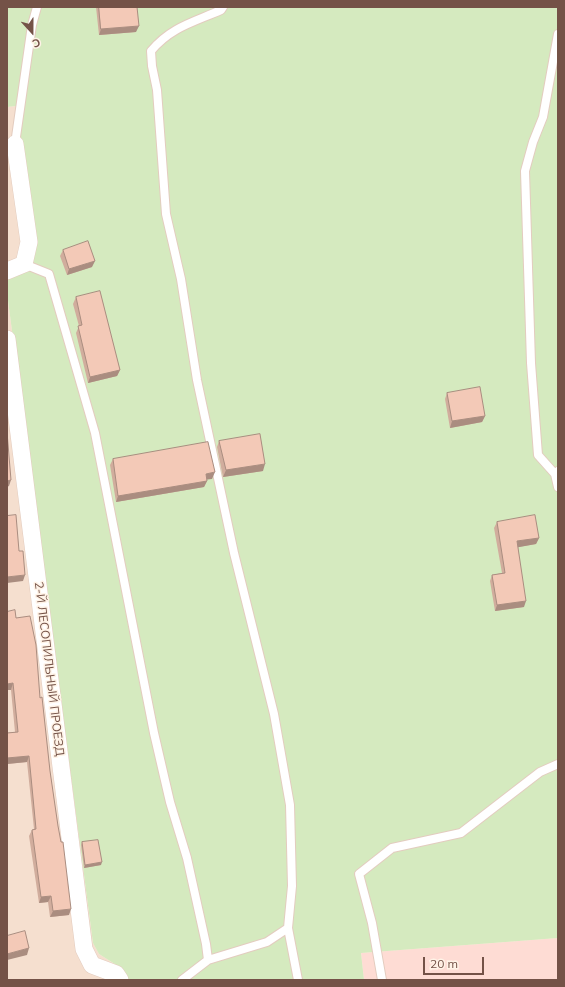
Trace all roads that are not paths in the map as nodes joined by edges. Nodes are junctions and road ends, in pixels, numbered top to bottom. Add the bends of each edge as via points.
1 (37, 7) edge
2 (222, 7) edge
3 (558, 34) edge
4 (15, 144) joint
5 (24, 264) junction
6 (7, 271) edge
7 (7, 339) edge
8 (557, 472) edge
9 (558, 487) edge
10 (558, 764) edge
11 (288, 928) junction
12 (208, 960) junction
13 (120, 980) edge
14 (182, 980) edge
15 (298, 980) edge
16 (382, 980) edge

1 - 4 lane via 32,25
2 - 11 lane via 221,10 161,38 151,51 152,66 157,90 166,214 181,279 197,380 234,553 274,714 290,805 292,886
3 - 8 lane via 543,117 525,171 531,363 538,454
4 - 5 street via 29,242
5 - 6 street
5 - 12 lane via 48,274 95,433 154,733 170,802 187,858
7 - 13 street, 2-Й ЛЕСОПИЛЬНЫЙ ПРОЕЗД via 84,949 92,965 116,974
8 - 9 lane
10 - 16 lane via 540,772 461,834 392,848 359,874 372,923
11 - 12 lane via 267,942
11 - 15 lane
12 - 14 lane

